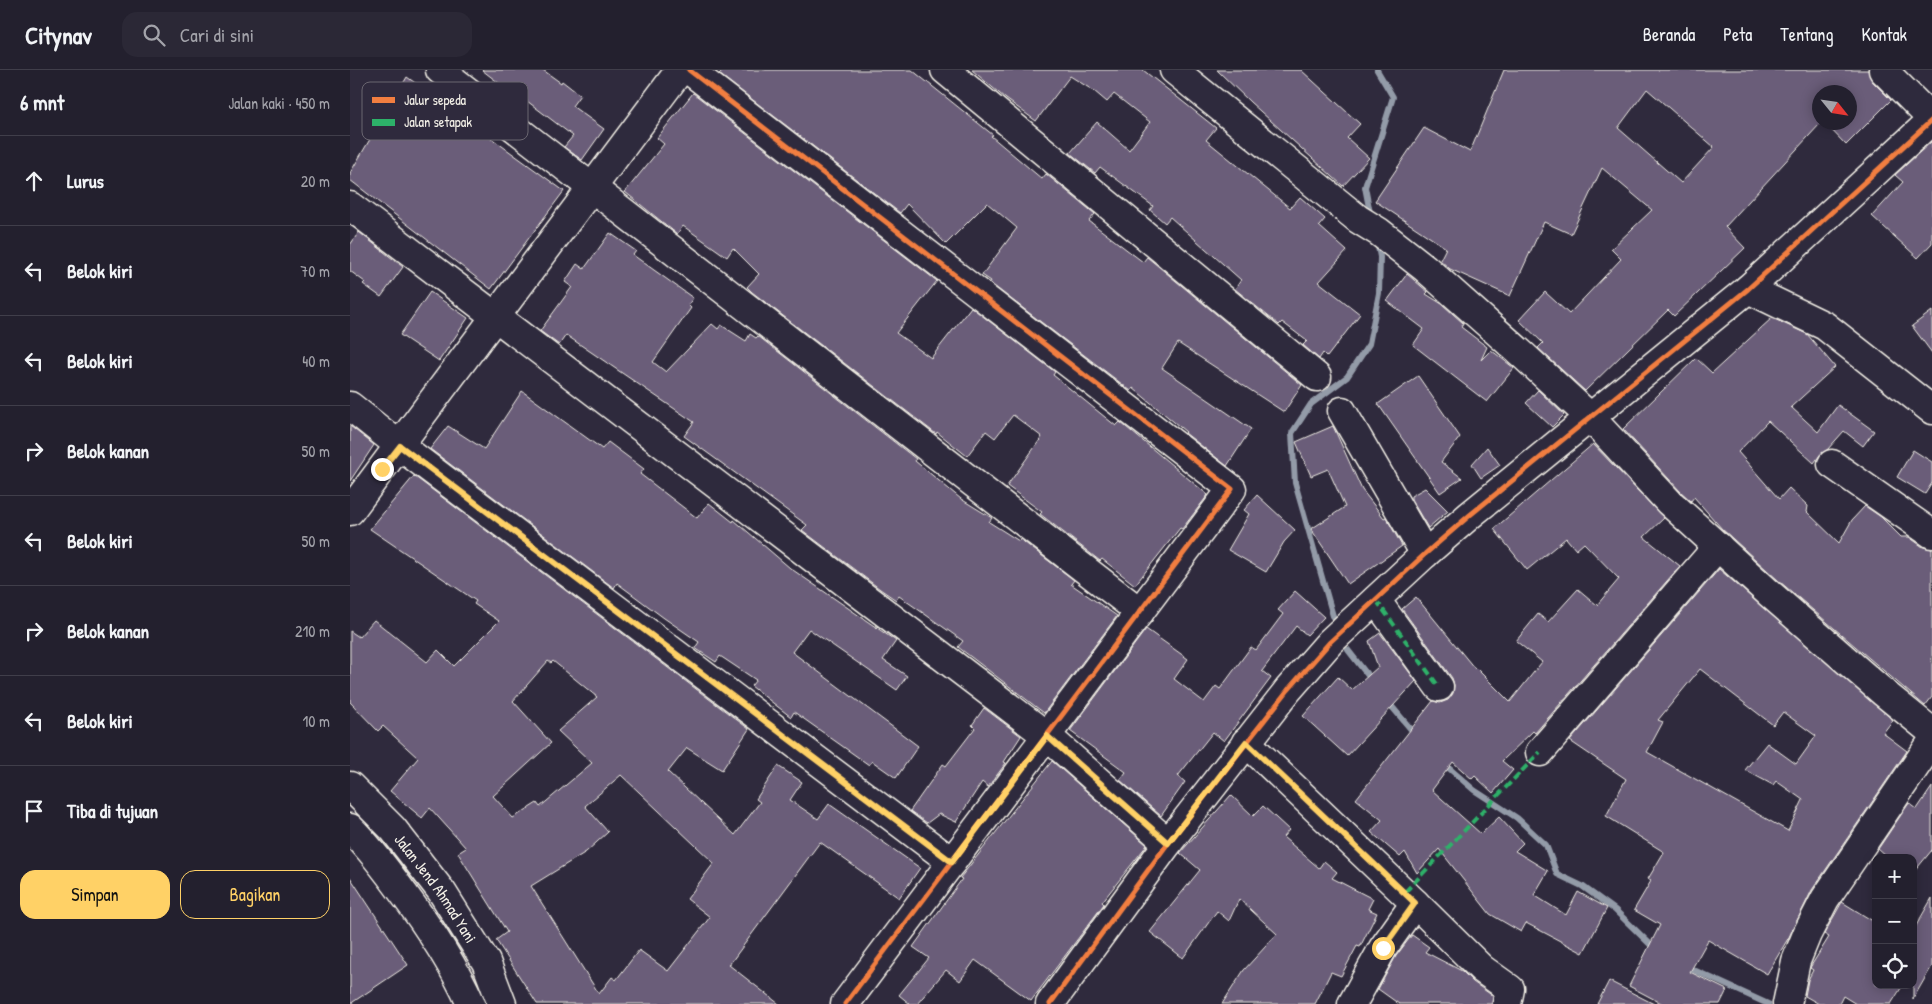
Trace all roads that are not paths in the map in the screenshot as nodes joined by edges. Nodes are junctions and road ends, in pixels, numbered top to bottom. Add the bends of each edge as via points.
1 (440, 70) edge
2 (680, 70) edge
3 (689, 70) edge
4 (945, 70) edge
5 (1174, 70) edge
6 (1883, 70) edge
7 (455, 82) edge
8 (1932, 119) edge
9 (528, 138) edge
10 (592, 188) junction
11 (350, 206) edge
12 (1748, 289) junction
13 (496, 317) junction
14 (1317, 377) dead end
15 (350, 406) edge
16 (1932, 410) edge
17 (1342, 411) dead end
18 (1591, 418) junction
19 (400, 446) junction
20 (1832, 464) dead end
21 (350, 511) edge
22 (1932, 534) edge
23 (1718, 546) junction
24 (1425, 554) junction
25 (1376, 600) junction
26 (1140, 612) junction
27 (1439, 687) dead end
28 (1932, 732) edge
29 (1047, 736) junction
30 (1246, 742) junction
31 (1932, 742) edge
32 (1540, 752) dead end
33 (350, 786) edge
34 (350, 828) edge
35 (1168, 843) junction
36 (952, 862) junction
37 (1415, 903) junction
38 (471, 1004) edge
39 (502, 1004) edge
40 (845, 1004) edge
41 (1050, 1004) edge
42 (1352, 1004) edge
43 (1507, 1004) edge
44 (1787, 1004) edge

1 - 7 street
2 - 10 street
3 - 26 street via 1232,489
4 - 14 street
5 - 18 street via 1425,268
6 - 8 street
8 - 12 street
9 - 10 street
10 - 13 street
10 - 26 street
11 - 13 street
12 - 16 street via 1825,326
12 - 18 street
13 - 19 street
13 - 29 street
15 - 19 street
17 - 24 street
18 - 23 street via 1669,502
18 - 24 street
19 - 21 street
19 - 36 street
20 - 22 street
23 - 28 street via 1869,681
23 - 32 street
24 - 25 street
25 - 27 street
25 - 30 street via 1330,642
26 - 29 street
29 - 35 street
29 - 36 street
30 - 35 street
30 - 37 street
31 - 44 street via 1825,899 1796,961
33 - 39 street, Jalan Jend Ahmad Yani via 393,829 442,892 486,962
34 - 38 street, Jalan Jend Ahmad Yani via 370,848 425,921 461,980
35 - 41 street
36 - 40 street
37 - 42 street via 1383,948
37 - 43 street via 1482,969 1510,990

